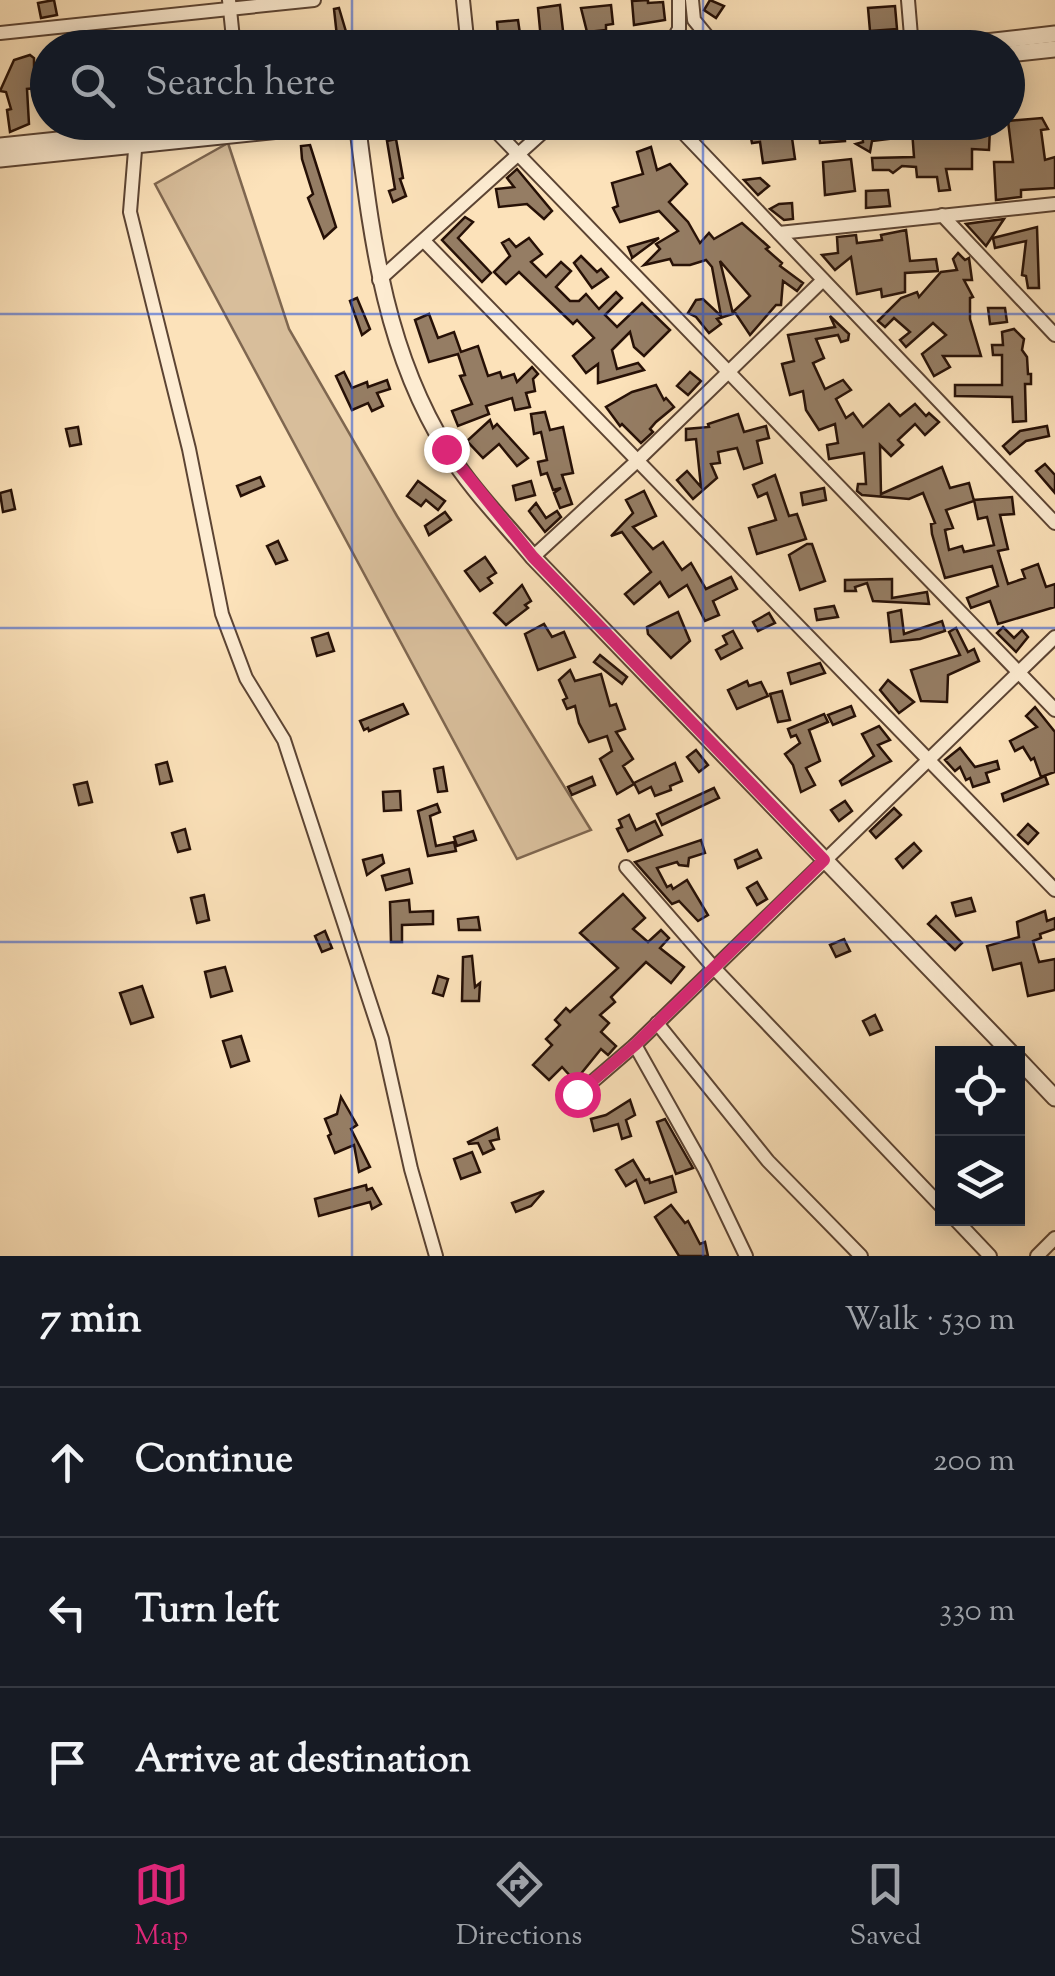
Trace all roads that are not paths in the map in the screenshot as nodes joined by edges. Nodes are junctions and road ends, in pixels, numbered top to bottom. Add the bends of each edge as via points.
1 (314, 0) edge
2 (462, 0) edge
3 (679, 0) edge
4 (692, 0) edge
5 (908, 0) edge
6 (230, 4) edge
7 (232, 30) edge
8 (466, 30) edge
9 (678, 30) edge
10 (699, 30) edge
11 (910, 30) edge
12 (0, 32) edge
13 (1055, 34) edge
14 (1025, 37) edge
15 (1055, 49) edge
16 (1025, 52) edge
17 (102, 140) edge
18 (123, 140) edge
19 (136, 140) edge
20 (360, 140) edge
21 (503, 140) edge
22 (534, 140) edge
23 (690, 140) edge
24 (0, 146) edge
25 (517, 156) junction
26 (0, 159) edge
27 (1055, 204) edge
28 (942, 216) junction
29 (778, 234) junction
30 (424, 241) junction
31 (379, 280) junction
32 (823, 280) junction
33 (1055, 336) edge
34 (727, 372) junction
35 (638, 461) junction
36 (1055, 523) edge
37 (533, 557) junction
38 (1055, 637) edge
39 (1020, 672) junction
40 (1055, 710) edge
41 (928, 762) junction
42 (824, 860) junction
43 (626, 867) dead end
44 (1055, 890) edge
45 (714, 968) junction
46 (656, 1022) junction
47 (635, 1045) junction
48 (1004, 1046) edge
49 (1025, 1066) edge
50 (577, 1094) dead end
51 (1055, 1098) edge
52 (935, 1200) edge
53 (962, 1226) edge
54 (1055, 1238) edge
55 (436, 1256) edge
56 (746, 1256) edge
57 (861, 1256) edge
58 (990, 1256) edge
59 (1036, 1256) edge

1 - 6 street
2 - 8 street
3 - 9 street
4 - 10 street
5 - 11 street
6 - 7 street
6 - 12 street
13 - 14 street
15 - 16 street
17 - 24 street
18 - 26 street
19 - 55 street via 130,212 222,614 246,678 284,740 382,1040
20 - 31 street
21 - 25 street
22 - 25 street
23 - 29 street
25 - 30 street
25 - 34 street
27 - 28 street
28 - 29 street
28 - 33 street
29 - 32 street
30 - 31 street
30 - 35 street
31 - 37 street via 407,371 446,449
32 - 34 street
32 - 36 street
34 - 35 street
34 - 39 street
35 - 37 street
35 - 41 street
37 - 42 street
38 - 39 street
39 - 40 street
39 - 41 street
41 - 42 street
41 - 44 street
42 - 45 street
42 - 48 street
43 - 45 street
45 - 46 street
45 - 52 street
46 - 47 street
46 - 57 street via 768,1162
47 - 50 street
47 - 56 street
49 - 51 street
53 - 58 street
54 - 59 street

